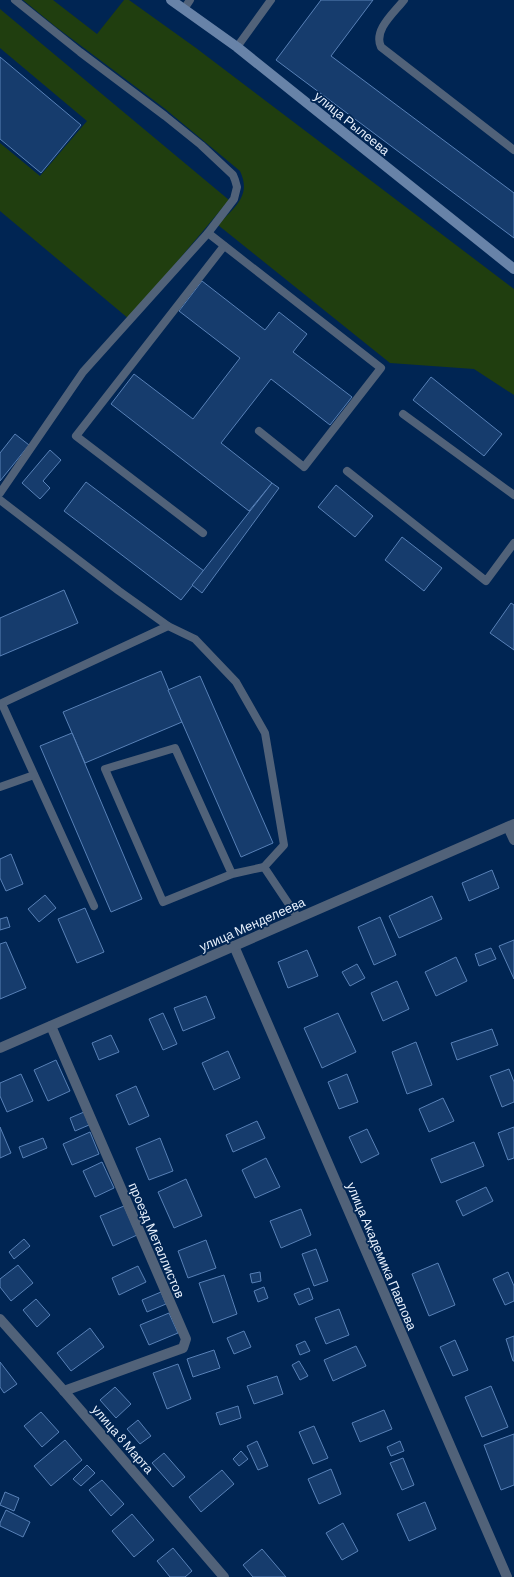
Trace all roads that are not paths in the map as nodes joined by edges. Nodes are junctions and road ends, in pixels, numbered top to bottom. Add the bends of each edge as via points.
1 (15, 0) edge
2 (171, 0) edge
3 (190, 0) edge
4 (271, 0) edge
5 (404, 0) edge
6 (184, 9) junction
7 (237, 47) junction
8 (514, 150) edge
9 (208, 233) junction
10 (224, 246) junction
11 (514, 269) edge
12 (403, 414) dead end
13 (260, 431) dead end
14 (347, 471) dead end
15 (0, 493) edge
16 (514, 495) edge
17 (0, 500) edge
18 (203, 533) dead end
19 (514, 543) edge
20 (168, 626) junction
21 (1, 704) edge
22 (34, 775) junction
23 (0, 787) edge
24 (511, 825) edge
25 (514, 840) edge
26 (264, 867) junction
27 (232, 874) junction
28 (94, 906) dead end
29 (298, 918) junction
30 (234, 946) junction
31 (51, 1026) junction
32 (0, 1048) edge
33 (0, 1319) edge
34 (64, 1391) junction
35 (224, 1577) edge
36 (507, 1577) edge

1 - 9 lane via 166,116 202,145 233,175 236,187 234,199
2 - 6 street, улица Рылеева
3 - 6 lane
4 - 7 lane
5 - 8 lane via 381,30 379,38 382,47
6 - 7 street, улица Рылеева
7 - 11 street, улица Рылеева
9 - 10 lane
9 - 15 lane via 83,372
10 - 13 lane via 381,368 304,467
10 - 18 lane via 76,436
12 - 16 lane
14 - 19 lane via 486,582
17 - 20 lane
20 - 21 lane
20 - 26 lane via 195,638 236,682 265,733 284,845
21 - 22 lane
22 - 23 lane
22 - 28 lane
24 - 25 street
24 - 29 street, улица Менделеева
26 - 27 lane
26 - 29 lane
27 - 27 lane via 163,902 105,770 175,748
29 - 30 street, улица Менделеева
30 - 31 street, улица Менделеева
30 - 36 street, улица Академика Павлова
31 - 32 street, улица Менделеева
31 - 34 street, проезд Металлистов via 186,1339 183,1348
33 - 34 street, улица 8 Марта
34 - 35 street, улица 8 Марта

